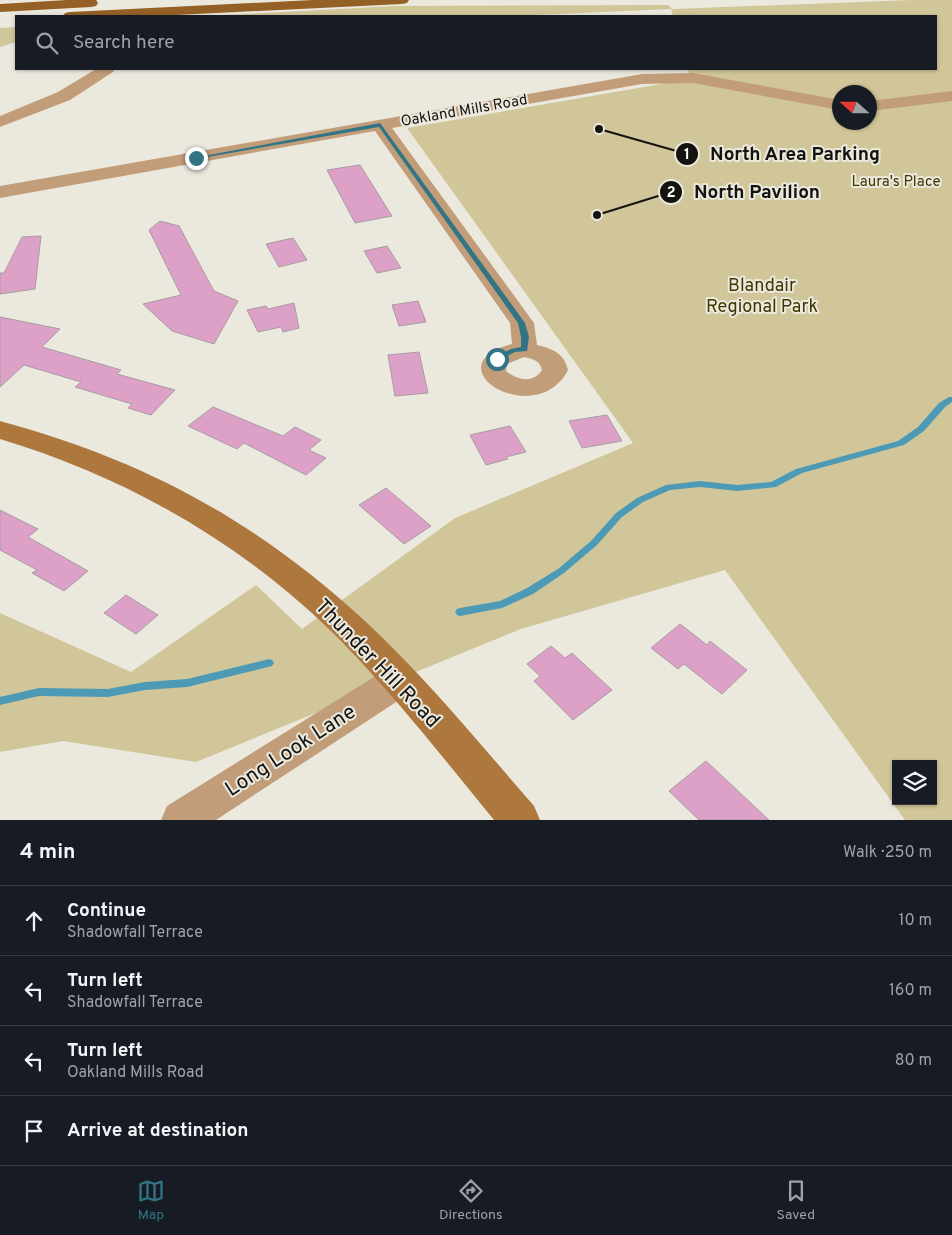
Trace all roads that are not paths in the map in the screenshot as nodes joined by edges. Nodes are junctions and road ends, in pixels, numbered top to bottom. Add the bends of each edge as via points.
1 (165, 0) edge
2 (402, 0) edge
3 (0, 8) edge
4 (91, 15) edge
5 (15, 19) edge
6 (0, 20) edge
7 (105, 70) edge
8 (952, 96) edge
9 (832, 103) edge
10 (877, 105) edge
11 (0, 122) edge
12 (380, 125) junction
13 (0, 192) edge
14 (524, 349) dead end
15 (0, 430) edge
16 (400, 680) junction
17 (181, 820) edge
18 (520, 820) edge

1 - 3 main road
2 - 4 main road
5 - 6 main road
7 - 11 street via 64,96
8 - 10 street
9 - 12 street, Oakland Mills Road via 713,81 659,77
12 - 13 street, Oakland Mills Road
12 - 14 street via 522,323
15 - 16 street, Thunder Hill Road via 59,448 156,489 256,550 354,632
16 - 17 street, Long Look Lane
16 - 18 street, Thunder Hill Road

